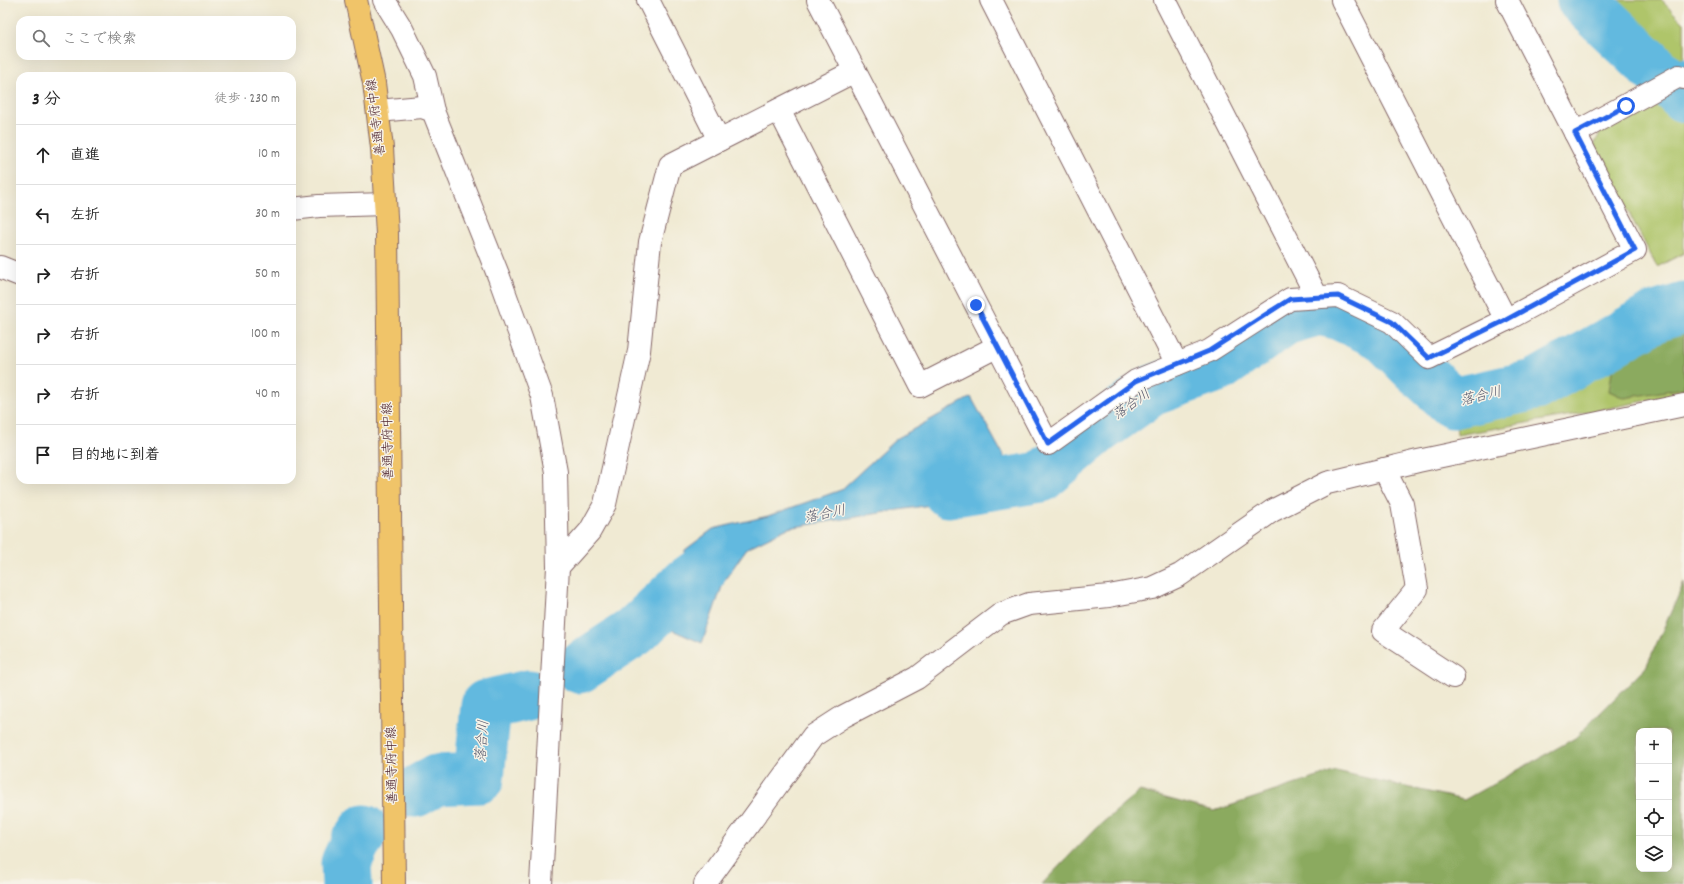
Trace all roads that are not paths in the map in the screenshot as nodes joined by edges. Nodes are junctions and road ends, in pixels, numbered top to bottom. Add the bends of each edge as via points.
1 (356, 0) edge
2 (384, 0) edge
3 (648, 0) edge
4 (818, 0) edge
5 (991, 0) edge
6 (1165, 0) edge
7 (1342, 0) edge
8 (1507, 0) edge
9 (855, 71) junction
10 (1682, 77) edge
11 (779, 110) junction
12 (378, 111) junction
13 (433, 111) junction
14 (1575, 133) junction
15 (719, 140) junction
16 (385, 204) junction
17 (296, 209) edge
18 (0, 267) edge
19 (16, 273) edge
20 (1317, 297) junction
21 (1506, 320) junction
22 (998, 346) junction
23 (1177, 364) junction
24 (1684, 405) edge
25 (1384, 469) junction
26 (558, 567) junction
27 (1453, 677) dead end
28 (394, 884) edge
29 (540, 884) edge
30 (705, 884) edge

1 - 12 main road, 善通寺府中線
2 - 13 street via 402,28 424,76
3 - 15 street
4 - 9 street
5 - 23 street
6 - 20 street
7 - 21 street
8 - 14 street
9 - 11 street
9 - 22 street
10 - 14 street
11 - 15 street
11 - 22 street via 920,386
12 - 13 street via 422,107
12 - 16 main road, 善通寺府中線
13 - 26 street via 542,396 556,472
14 - 21 street via 1635,250
15 - 26 street via 670,165 650,242 639,351 606,504 590,531
16 - 17 street via 319,206
16 - 28 main road, 善通寺府中線
18 - 19 street
20 - 21 street via 1338,296 1392,322 1429,358
20 - 23 street via 1290,299 1209,351
22 - 23 street via 1048,444 1136,381
24 - 25 street
25 - 27 street via 1402,504 1417,589 1383,631
25 - 30 street via 1327,483 1272,512 1180,575 1152,588 1109,596 1030,604 1001,614 917,678 844,716 813,736
26 - 29 street

